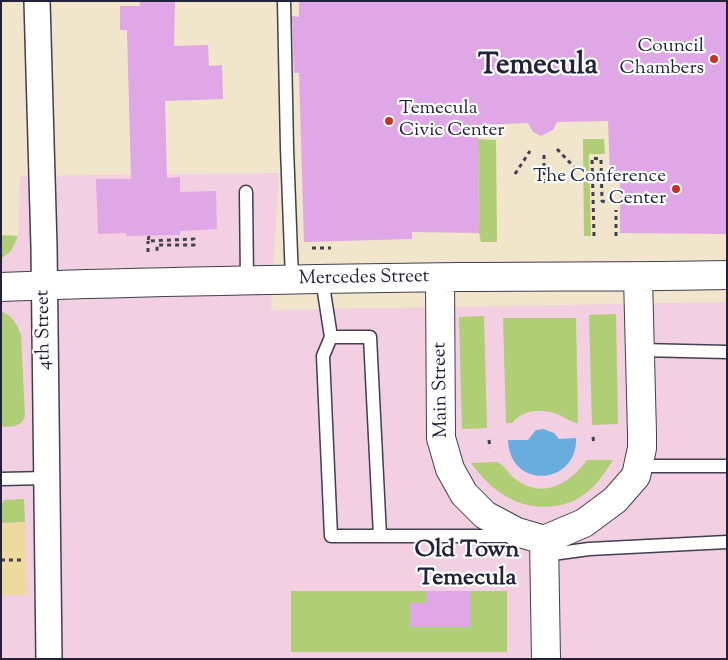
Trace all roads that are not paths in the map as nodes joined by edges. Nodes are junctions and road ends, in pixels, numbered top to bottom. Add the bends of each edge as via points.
1 (37, 1) edge
2 (284, 1) edge
3 (246, 192) dead end
4 (727, 275) edge
5 (638, 277) junction
6 (440, 278) junction
7 (322, 279) junction
8 (292, 280) junction
9 (247, 282) junction
10 (44, 285) junction
11 (1, 287) edge
12 (331, 337) junction
13 (641, 350) junction
14 (727, 352) edge
15 (638, 466) junction
16 (727, 466) edge
17 (46, 478) junction
18 (1, 479) edge
19 (380, 536) junction
20 (727, 542) edge
21 (540, 544) junction
22 (49, 659) edge
23 (546, 659) edge

1 - 10 street, 4th Street
2 - 8 lane
3 - 9 lane
4 - 5 street, Mercedes Street
5 - 6 street, Mercedes Street
5 - 13 street
6 - 7 street, Mercedes Street
6 - 21 street, Main Street via 441,438 450,469 464,494 485,515
7 - 8 street, Mercedes Street
7 - 12 lane
8 - 9 street, Mercedes Street
9 - 10 street, Mercedes Street
10 - 11 street, Mercedes Street
10 - 17 street, 4th Street
12 - 19 lane via 370,337
12 - 19 lane via 323,356 331,536
13 - 14 lane
13 - 15 street via 642,448
15 - 16 lane
15 - 21 street via 636,476 615,500 584,523
17 - 18 lane
17 - 22 street, 4th Street
19 - 21 lane
20 - 21 lane via 589,549
21 - 23 street

